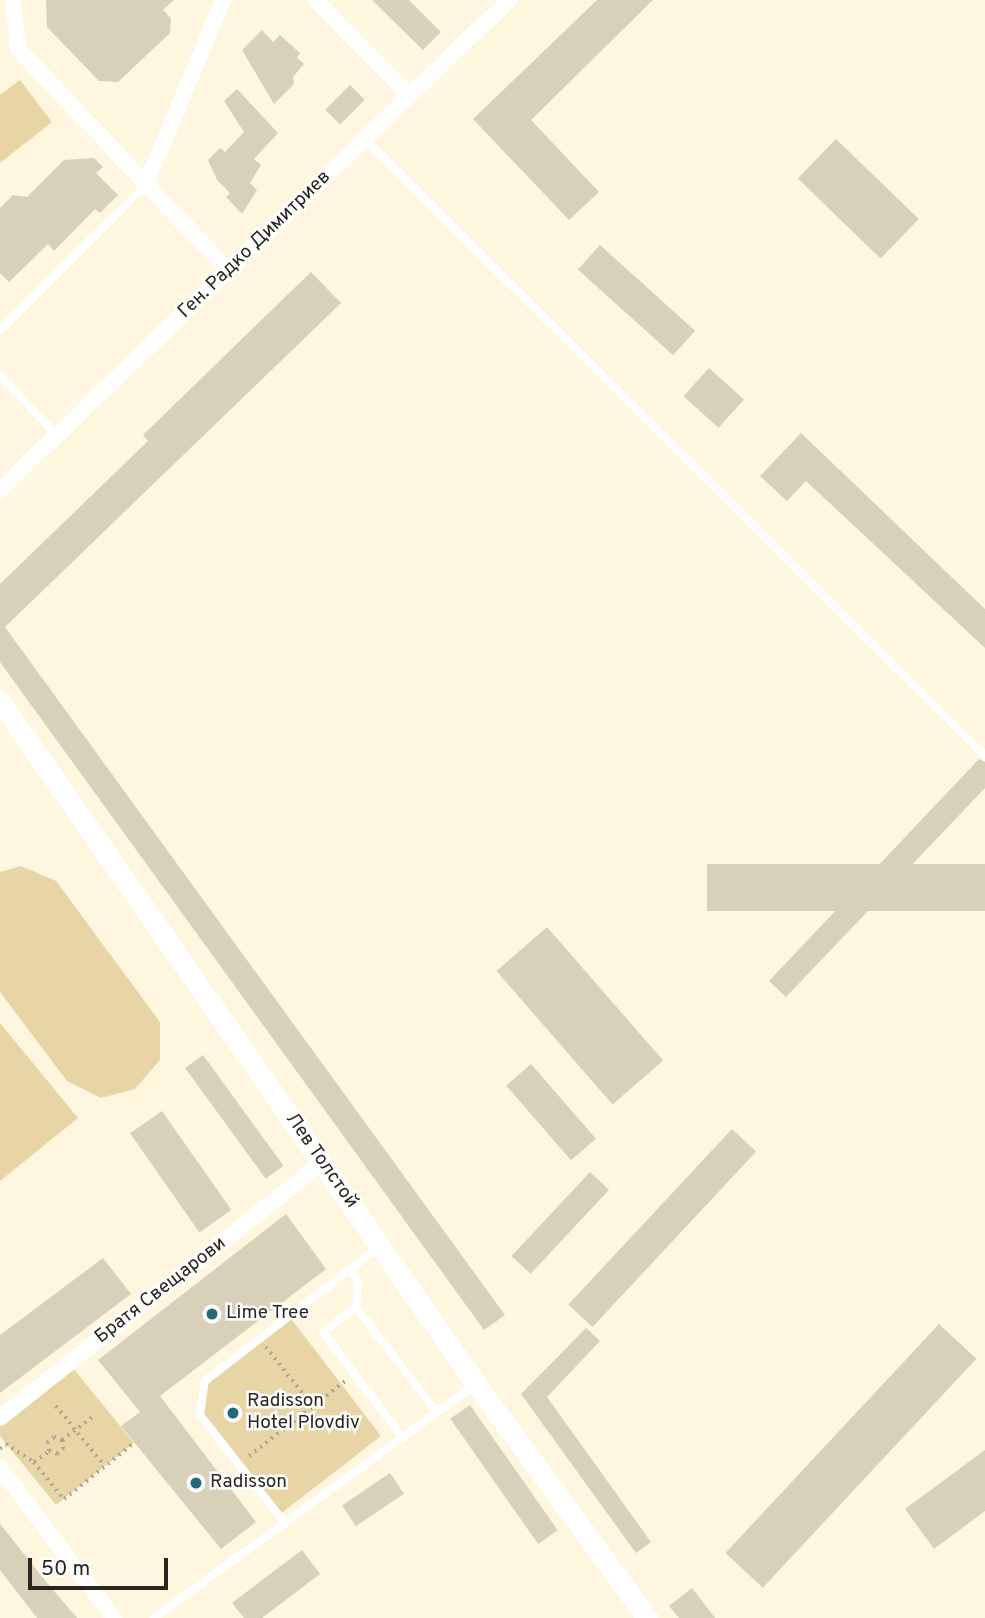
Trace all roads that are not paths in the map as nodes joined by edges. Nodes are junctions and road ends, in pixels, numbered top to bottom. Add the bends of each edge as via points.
1 (13, 0) edge
2 (223, 0) edge
3 (316, 0) edge
4 (509, 0) edge
5 (410, 96) junction
6 (365, 139) junction
7 (145, 186) junction
8 (229, 270) junction
9 (0, 330) edge
10 (0, 376) edge
11 (57, 435) junction
12 (0, 490) edge
13 (0, 701) edge
14 (985, 756) edge
15 (322, 1163) junction
16 (380, 1246) junction
17 (349, 1270) junction
18 (356, 1307) junction
19 (476, 1384) junction
20 (437, 1413) junction
21 (0, 1418) edge
22 (403, 1438) junction
23 (0, 1468) edge
24 (285, 1523) junction
25 (114, 1618) edge
26 (154, 1618) edge
27 (647, 1618) edge

1 - 7 street via 19,49
2 - 7 street
3 - 5 street
4 - 5 street, Ген. Радко Димитриев
5 - 6 street, Ген. Радко Димитриев
6 - 8 street, Ген. Радко Димитриев
6 - 14 lane
7 - 8 street
7 - 9 lane
8 - 11 street, Ген. Радко Димитриев
10 - 11 lane
11 - 12 street, Ген. Радко Димитриев
13 - 15 street, Лев Толстой
15 - 16 street, Лев Толстой
15 - 21 street, Братя Свещарови
16 - 17 lane
16 - 19 street, Лев Толстой
17 - 18 lane via 358,1281
17 - 24 lane via 205,1381 200,1415
18 - 20 lane
18 - 22 lane via 323,1332
19 - 20 lane
19 - 27 street, Лев Толстой
20 - 22 lane
22 - 24 lane
23 - 25 street
24 - 26 lane

